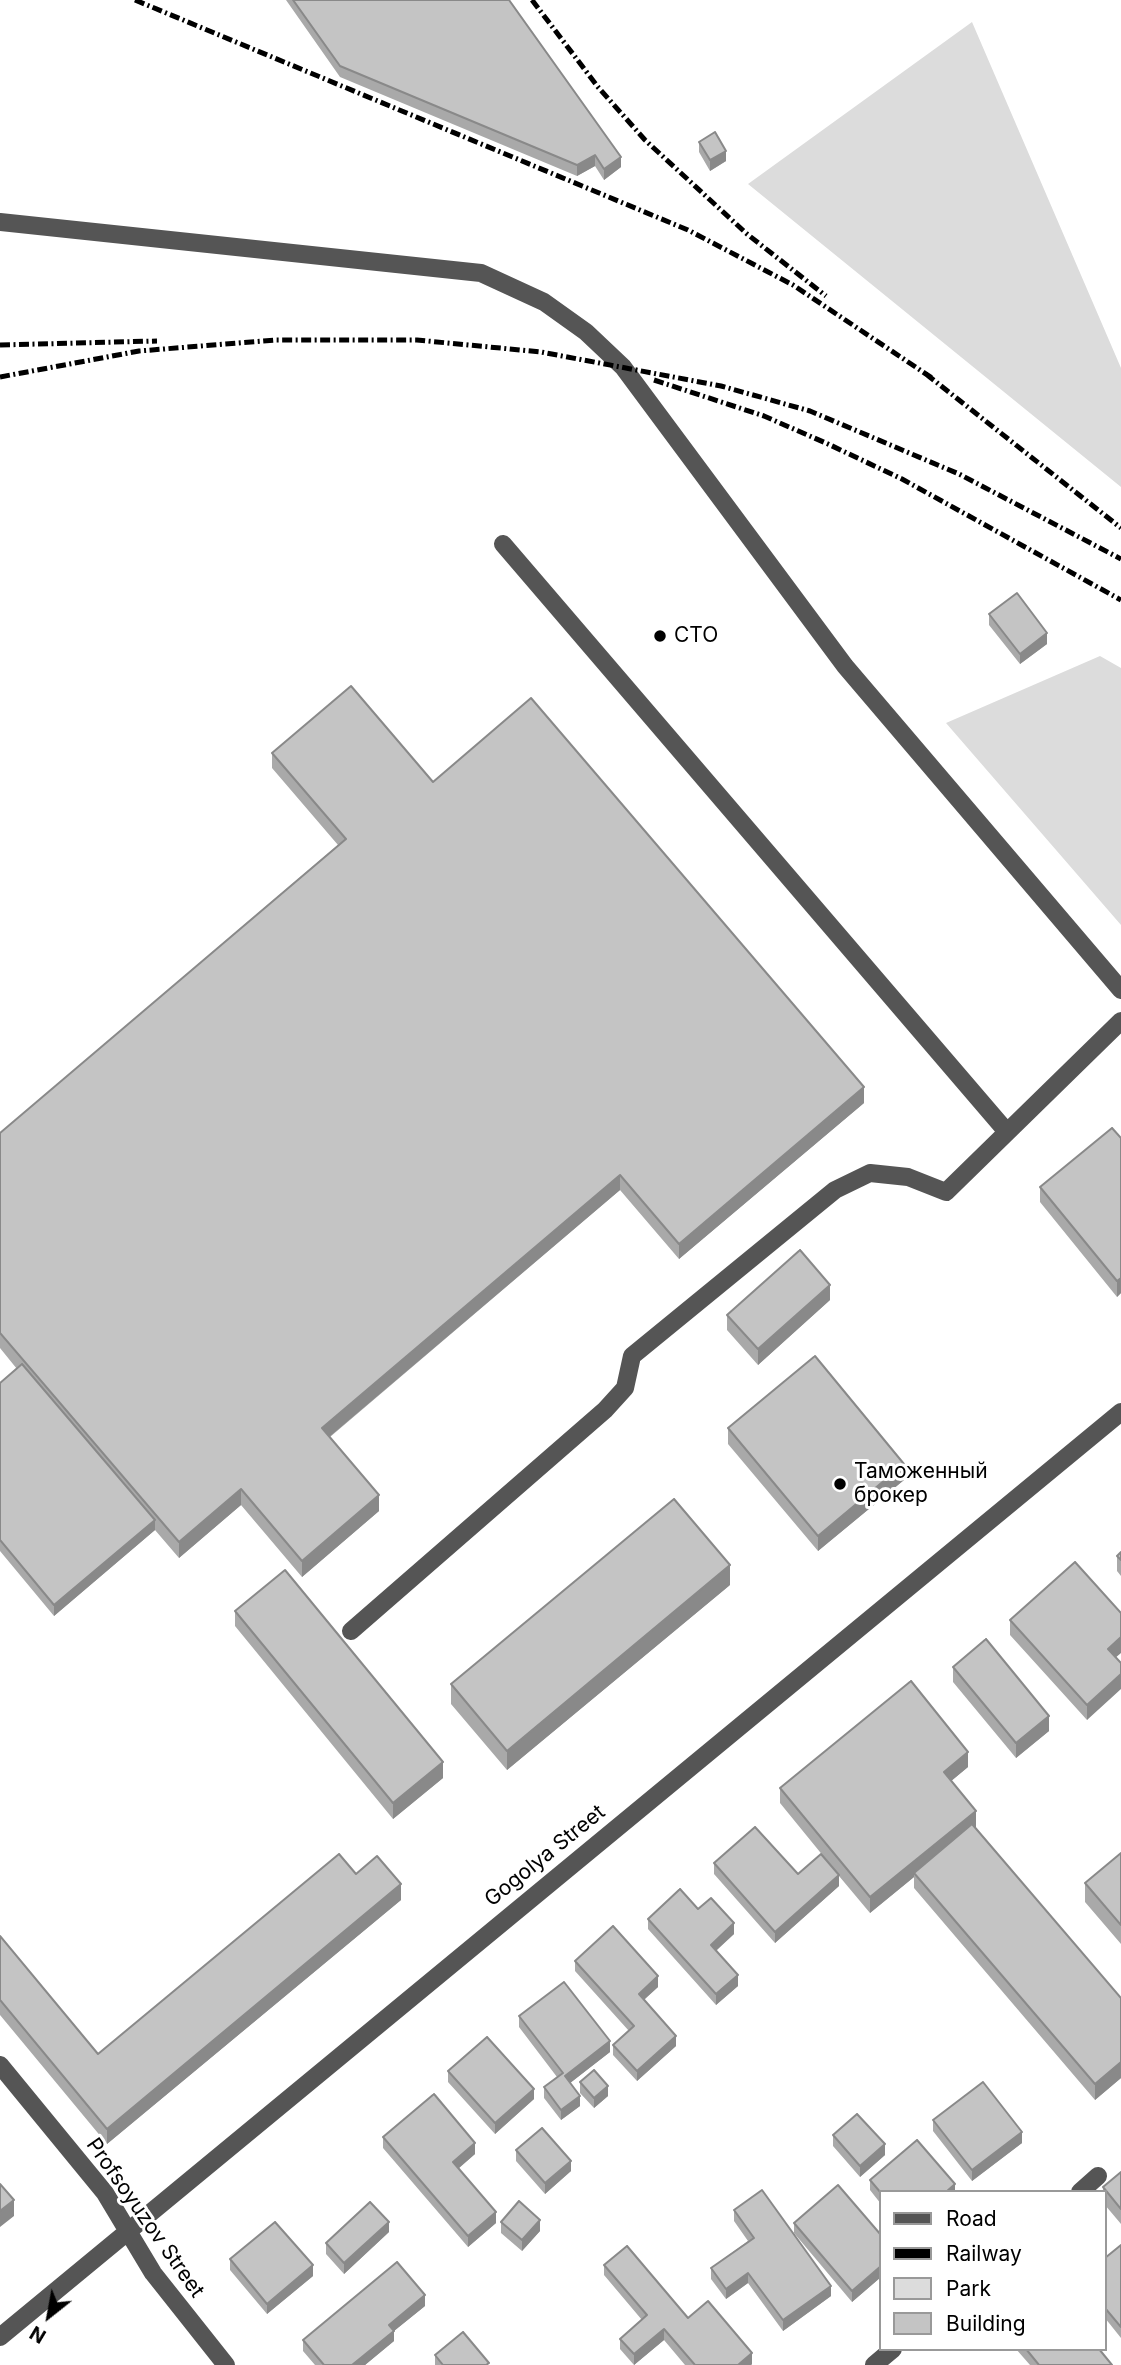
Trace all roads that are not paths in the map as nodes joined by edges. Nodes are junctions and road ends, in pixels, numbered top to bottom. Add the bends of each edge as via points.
1 (0, 222) edge
2 (503, 544) dead end
3 (1121, 990) edge
4 (1121, 1021) edge
5 (1007, 1132) junction
6 (1121, 1412) edge
7 (351, 1631) dead end
8 (0, 2066) edge
9 (1098, 2176) dead end
10 (1082, 2190) edge
11 (126, 2233) junction
12 (0, 2337) edge
13 (891, 2351) edge
14 (226, 2365) edge
15 (874, 2365) edge

1 - 3 street via 481,274 544,302 586,332 623,367 845,666
2 - 5 street
4 - 5 street
5 - 7 street via 946,1192 908,1177 870,1173 835,1190 632,1356 625,1388 605,1409
6 - 11 street, Gogolya Street
8 - 11 street, Profsoyuzov Street via 105,2193
9 - 10 street
11 - 12 street, Gogolya Street
11 - 14 street, Profsoyuzov Street
13 - 15 street

